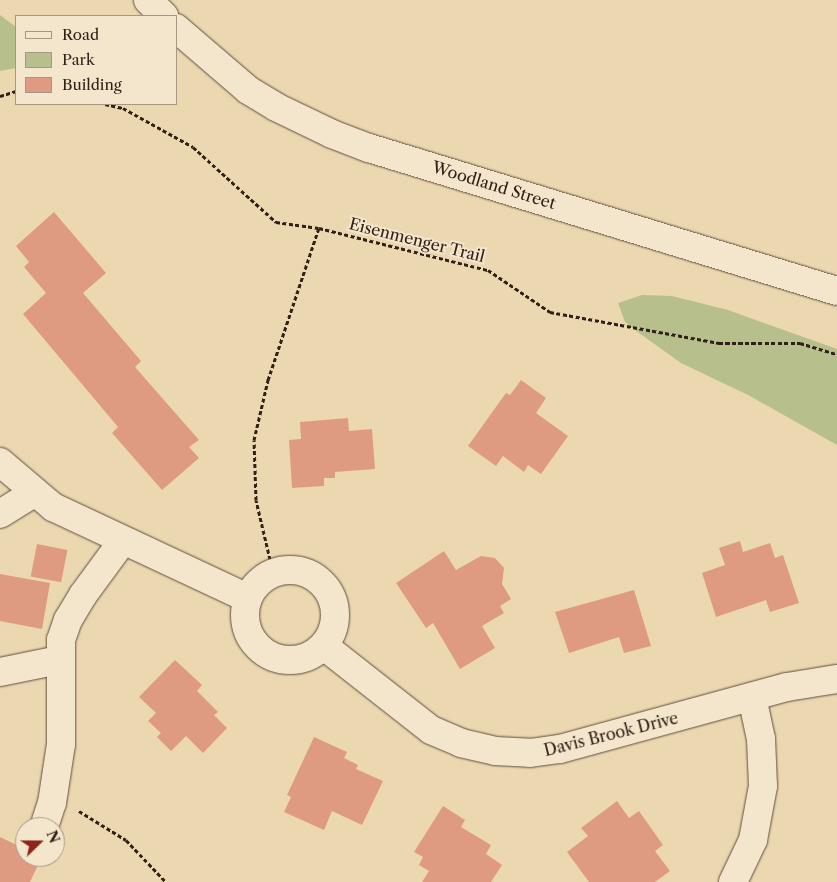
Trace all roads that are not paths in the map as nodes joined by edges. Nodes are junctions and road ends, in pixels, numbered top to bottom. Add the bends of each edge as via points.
1 (148, 0) edge
2 (163, 15) edge
3 (178, 30) edge
4 (837, 291) edge
5 (0, 462) edge
6 (34, 493) junction
7 (0, 514) edge
8 (122, 542) junction
9 (247, 598) junction
10 (324, 646) junction
11 (59, 660) junction
12 (0, 672) edge
13 (837, 679) edge
14 (752, 697) junction
15 (48, 815) edge
16 (733, 882) edge

1 - 2 street
3 - 4 street, Woodland Street via 248,90 332,134
5 - 6 street
6 - 7 street
6 - 8 street via 53,507
8 - 9 street
8 - 11 street via 68,620
9 - 10 street via 246,628 262,651 283,660 298,660
9 - 10 street via 254,586 273,572 303,571 319,579 330,593 335,610 334,626
10 - 14 street, Davis Brook Drive via 431,730 460,743 495,751 530,753 560,749
11 - 12 street
11 - 15 street via 61,744
13 - 14 street, Davis Brook Drive via 815,681
14 - 16 street via 761,739 763,786 752,840

